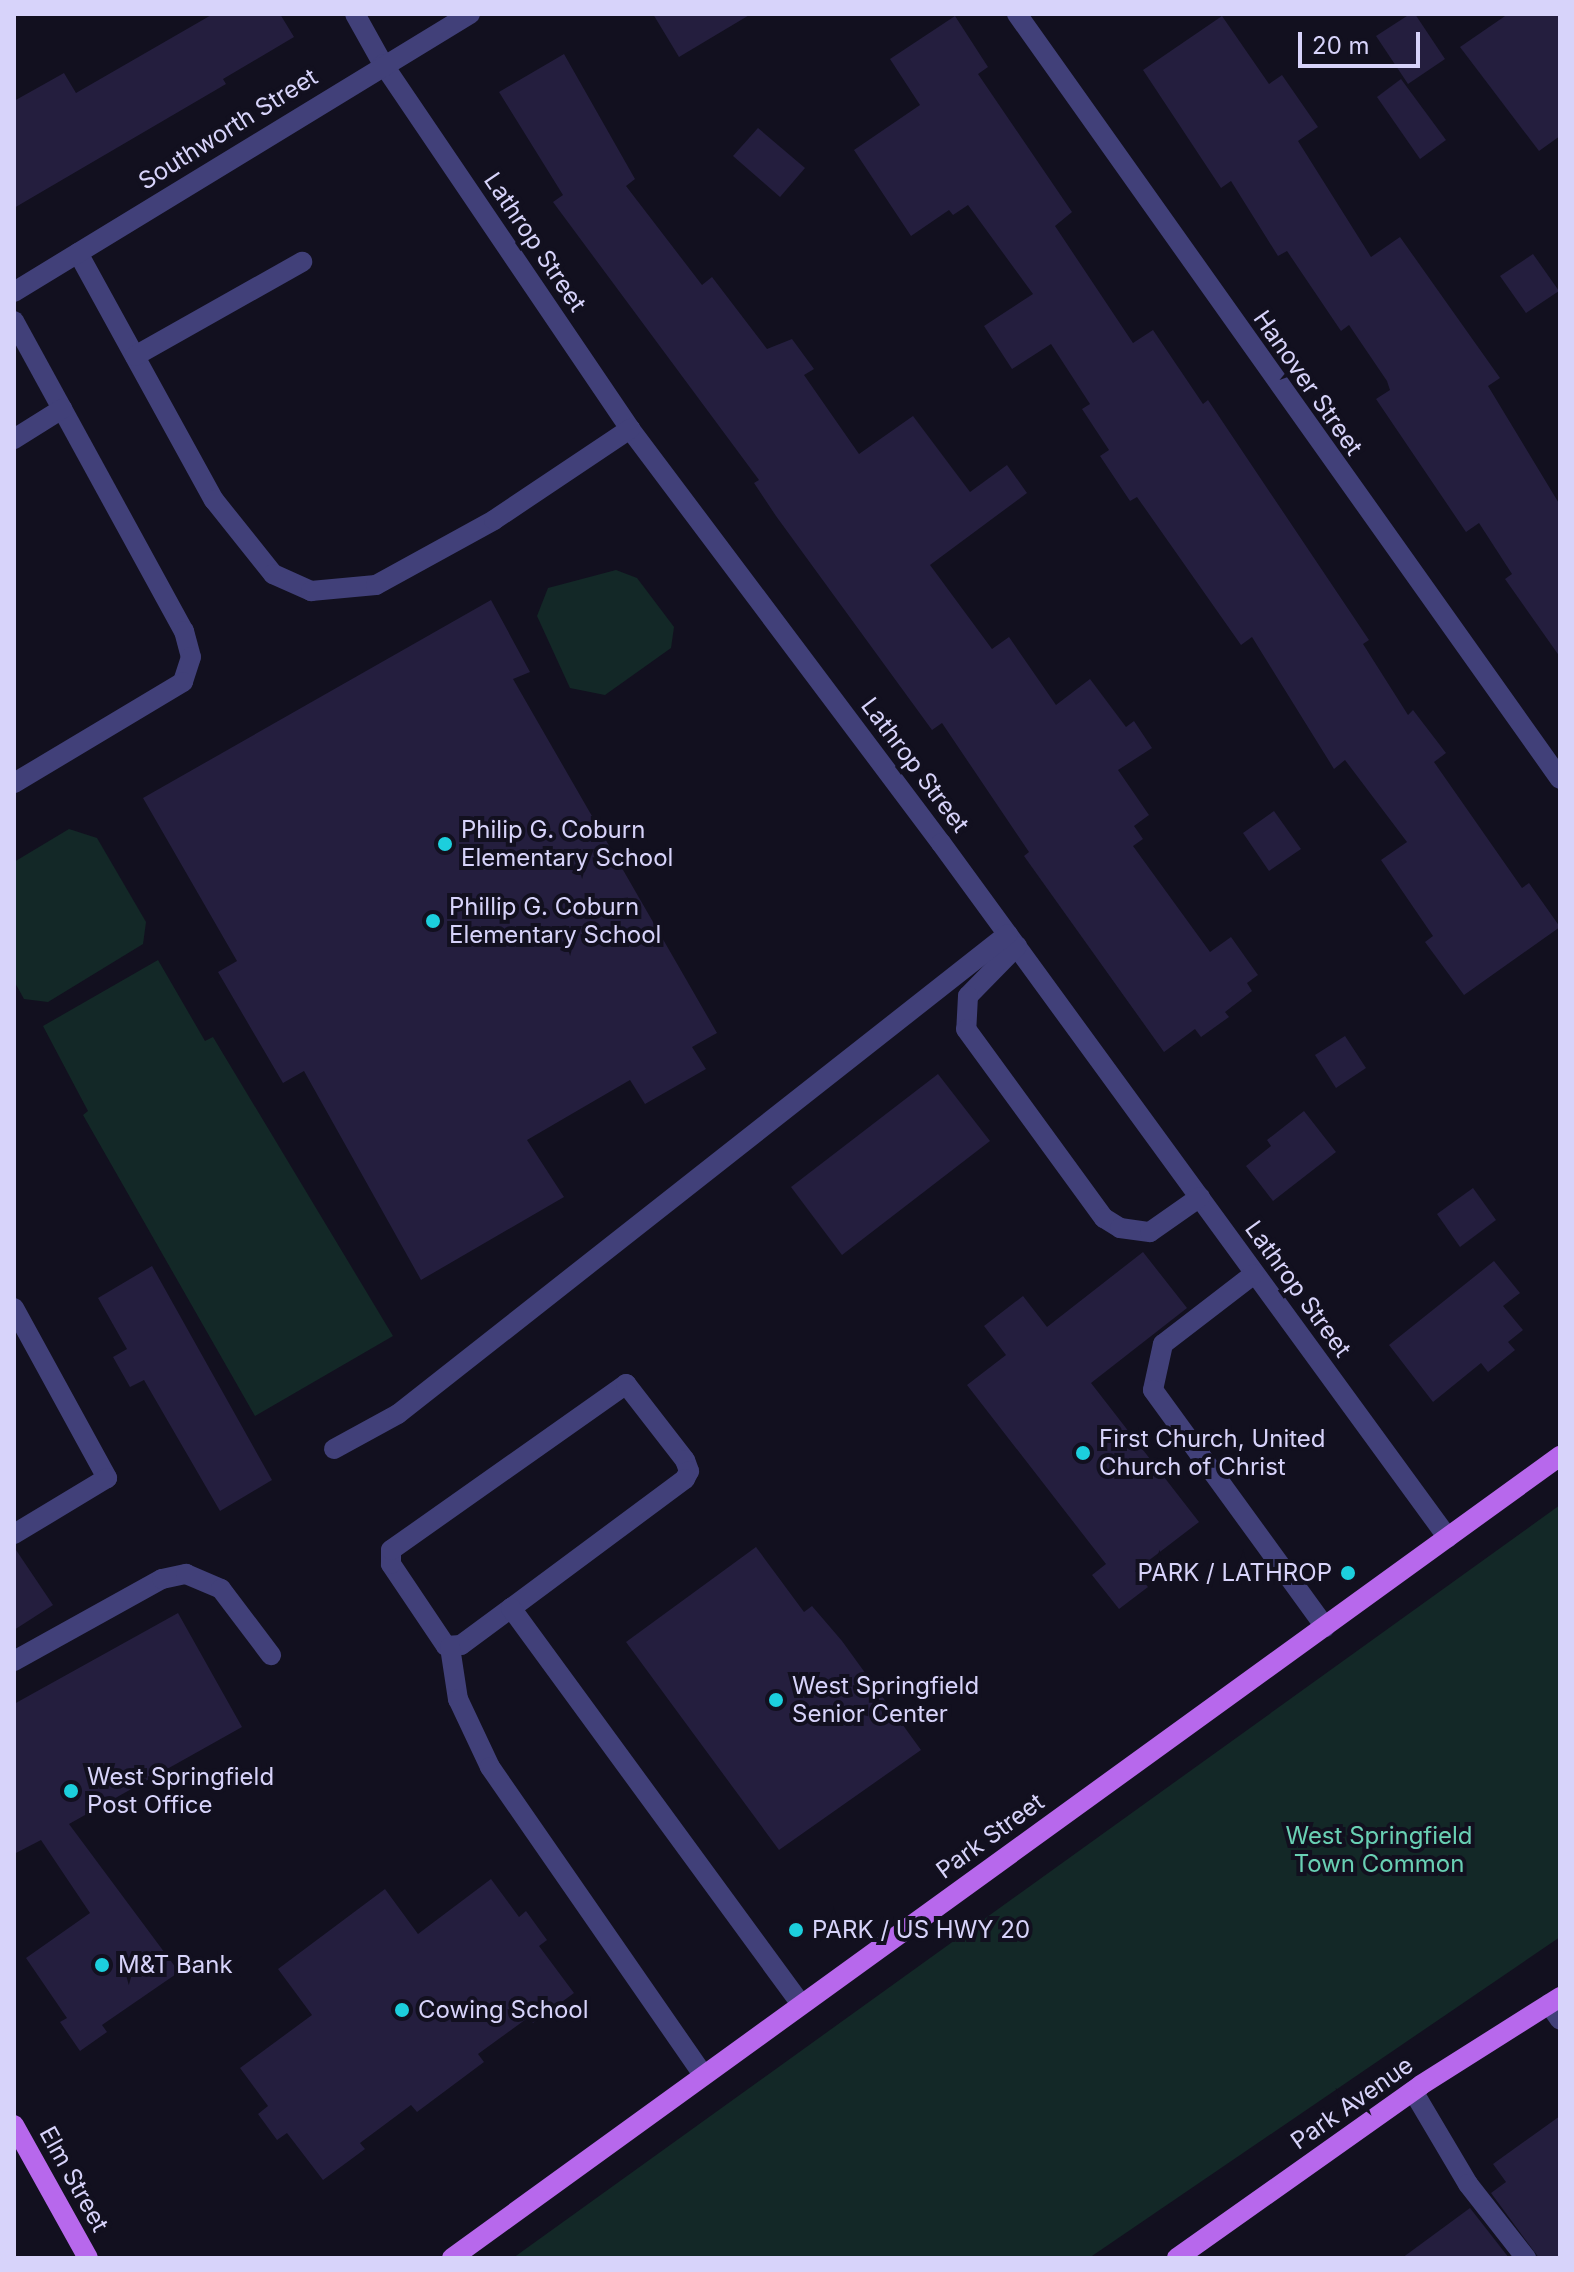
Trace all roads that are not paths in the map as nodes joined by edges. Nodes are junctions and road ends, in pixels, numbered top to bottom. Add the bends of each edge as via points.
1 (355, 14) edge
2 (470, 14) edge
3 (1017, 14) edge
4 (383, 64) junction
5 (78, 253) junction
6 (302, 262) dead end
7 (14, 292) edge
8 (14, 321) edge
9 (135, 356) junction
10 (62, 409) junction
11 (630, 429) junction
12 (14, 439) edge
13 (1560, 779) edge
14 (14, 783) edge
15 (1012, 940) junction
16 (1200, 1197) junction
17 (1254, 1274) junction
18 (14, 1308) edge
19 (334, 1449) dead end
20 (1560, 1456) edge
21 (14, 1534) edge
22 (1448, 1538) junction
23 (511, 1608) junction
24 (1325, 1627) junction
25 (450, 1647) junction
26 (271, 1655) dead end
27 (14, 1661) edge
28 (801, 2004) junction
29 (1556, 2007) edge
30 (703, 2075) junction
31 (1413, 2091) junction
32 (14, 2125) edge
33 (88, 2258) edge
34 (452, 2258) edge
35 (1177, 2258) edge
36 (1526, 2258) edge

1 - 4 street, Lathrop Street
2 - 4 street, Southworth Street
3 - 13 street, Hanover Street
4 - 5 street, Southworth Street
4 - 11 street, Lathrop Street
5 - 7 street, Southworth Street
5 - 9 street
6 - 9 street
8 - 10 street
9 - 11 street via 214,500 273,574 311,591 376,585 494,520
10 - 12 street
10 - 14 street via 184,631 191,657 183,682
11 - 15 street, Lathrop Street
15 - 16 street, Lathrop Street
15 - 16 street via 968,996 966,1029 1104,1218 1120,1228 1150,1232
15 - 19 street via 398,1414
16 - 17 street, Lathrop Street
17 - 22 street, Lathrop Street
17 - 24 street via 1163,1344 1153,1390
18 - 21 street via 107,1478
20 - 22 main road, Park Street
22 - 24 main road, Park Street
23 - 25 street via 461,1645
23 - 25 street via 685,1479 685,1460 626,1384 391,1550 391,1564
23 - 28 street
24 - 28 main road, Park Street
25 - 30 street via 458,1699 490,1767
26 - 27 street via 221,1589 186,1574 162,1579
28 - 30 main road, Park Street
29 - 31 main road, Park Avenue
30 - 34 main road, Park Street
31 - 35 main road, Park Avenue
31 - 36 street via 1468,2184
32 - 33 main road, Elm Street

